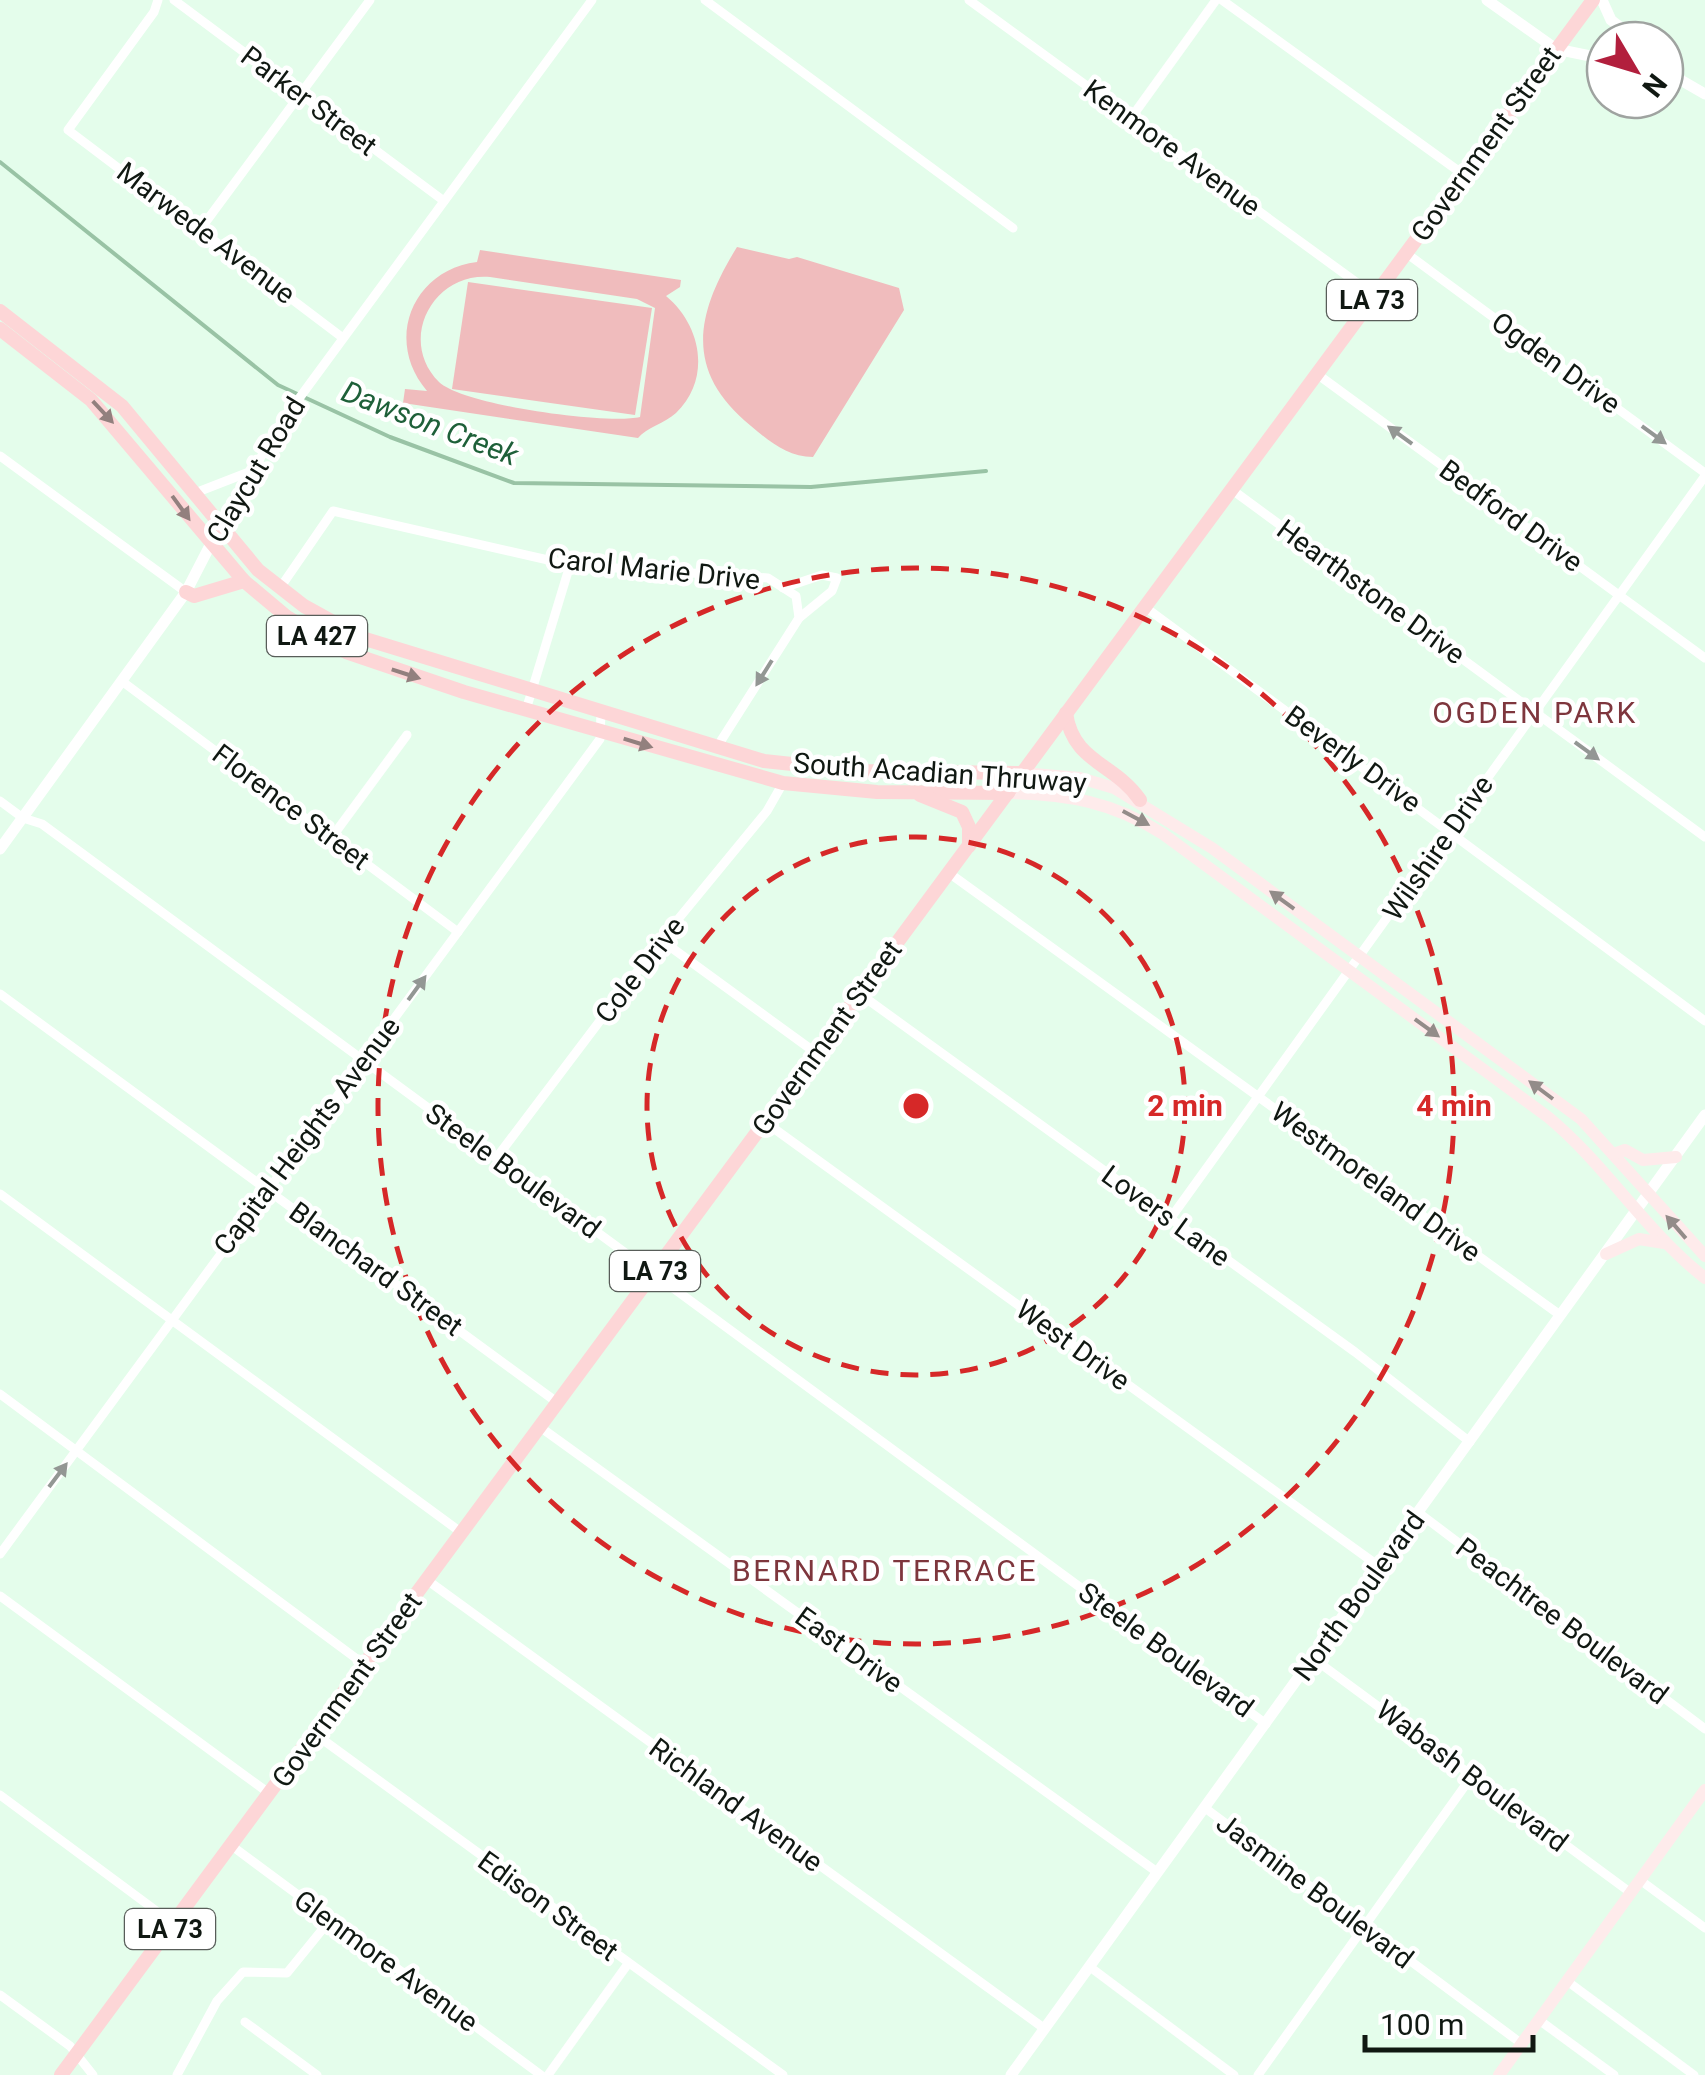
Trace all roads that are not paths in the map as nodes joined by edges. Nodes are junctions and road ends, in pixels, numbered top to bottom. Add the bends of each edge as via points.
1 (158, 0) edge
2 (174, 0) edge
3 (370, 0) edge
4 (592, 0) edge
5 (705, 0) edge
6 (969, 0) edge
7 (1219, 0) edge
8 (1487, 0) edge
9 (1593, 0) edge
10 (1556, 50) junction
11 (1585, 55) edge
12 (300, 95) junction
13 (1130, 118) junction
14 (1464, 175) junction
15 (444, 201) junction
16 (202, 227) junction
17 (1013, 228) dead end
18 (1406, 253) junction
19 (1375, 296) junction
20 (0, 312) edge
21 (0, 329) edge
22 (344, 338) junction
23 (1317, 374) junction
24 (0, 456) edge
25 (251, 471) junction
26 (1705, 475) edge
27 (1232, 489) junction
28 (194, 493) junction
29 (219, 528) junction
30 (210, 545) junction
31 (570, 565) junction
32 (244, 581) junction
33 (280, 588) junction
34 (783, 588) junction
35 (186, 592) junction
36 (1619, 594) junction
37 (1144, 606) junction
38 (799, 618) junction
39 (1705, 658) edge
40 (123, 682) junction
41 (532, 692) junction
42 (526, 710) junction
43 (1535, 712) junction
44 (600, 713) junction
45 (1066, 713) junction
46 (600, 731) junction
47 (407, 736) dead end
48 (717, 748) junction
49 (1022, 773) junction
50 (784, 783) junction
51 (910, 792) junction
52 (1008, 792) junction
53 (1140, 800) junction
54 (0, 801) edge
55 (22, 818) junction
56 (1450, 830) junction
57 (332, 836) junction
58 (1705, 837) edge
59 (969, 846) junction
60 (0, 849) edge
61 (949, 874) junction
62 (458, 932) junction
63 (661, 940) junction
64 (1362, 957) junction
65 (1349, 970) junction
66 (0, 994) edge
67 (860, 994) junction
68 (1705, 1021) edge
69 (816, 1053) junction
70 (363, 1062) junction
71 (1258, 1096) junction
72 (1705, 1115) edge
73 (765, 1122) junction
74 (1614, 1154) junction
75 (1676, 1156) junction
76 (497, 1157) junction
77 (266, 1189) junction
78 (0, 1194) edge
79 (1649, 1194) junction
80 (1637, 1211) junction
81 (1170, 1220) junction
82 (1664, 1243) junction
83 (1606, 1254) junction
84 (1705, 1256) edge
85 (653, 1274) junction
86 (1705, 1278) edge
87 (1560, 1315) junction
88 (171, 1320) junction
89 (0, 1394) edge
90 (558, 1403) junction
91 (540, 1427) junction
92 (1470, 1442) junction
93 (76, 1450) junction
94 (1419, 1513) junction
95 (462, 1533) junction
96 (0, 1554) edge
97 (1380, 1567) junction
98 (428, 1580) junction
99 (0, 1596) edge
100 (1314, 1659) junction
101 (365, 1665) junction
102 (1266, 1724) junction
103 (1705, 1728) edge
104 (315, 1734) junction
105 (1472, 1776) junction
106 (1705, 1790) edge
107 (270, 1794) junction
108 (0, 1795) edge
109 (1205, 1808) junction
110 (232, 1846) junction
111 (1158, 1872) junction
112 (1640, 1880) junction
113 (1631, 1893) junction
114 (330, 1920) junction
115 (174, 1924) junction
116 (1364, 1927) junction
117 (1705, 1928) edge
118 (627, 1964) junction
119 (1090, 1967) junction
120 (1567, 1981) junction
121 (0, 1995) edge
122 (1539, 2020) junction
123 (244, 2022) dead end
124 (1045, 2029) junction
125 (1522, 2044) junction
126 (76, 2054) junction
127 (770, 2065) junction
128 (61, 2075) edge
129 (94, 2075) edge
130 (177, 2075) edge
131 (317, 2075) edge
132 (541, 2075) edge
133 (548, 2075) edge
134 (762, 2075) edge
135 (783, 2075) edge
136 (1011, 2075) edge
137 (1234, 2075) edge
138 (1258, 2075) edge
139 (1499, 2075) edge
140 (1614, 2075) edge
141 (1694, 2075) edge

1 - 16 street, Marwede Avenue via 68,130
2 - 12 street, Parker Street
3 - 12 street
4 - 15 street, Claycut Road
5 - 17 street
6 - 13 street, Kenmore Avenue
7 - 13 street
7 - 14 street
8 - 10 street
9 - 10 main road, Government Street / LA 73
10 - 11 street
10 - 14 main road, Government Street / LA 73
12 - 15 street, Parker Street
12 - 16 street
13 - 19 street, Kenmore Avenue
14 - 18 main road, Government Street / LA 73
15 - 22 street, Claycut Road
16 - 22 street, Marwede Avenue
18 - 19 main road, Government Street / LA 73
18 -> 26 street, Ogden Drive
19 - 23 main road, Government Street / LA 73
20 - 28 main road, South Acadian Thruway / LA 427 via 122,406
21 -> 30 main road, South Acadian Thruway / LA 427 via 91,400
22 - 25 street, Claycut Road
23 - 27 main road, Government Street / LA 73
36 -> 23 street, Bedford Drive
24 - 35 street
25 - 28 street
25 - 29 street, Claycut Road
26 - 36 street, Wilshire Drive
27 - 37 main road, Government Street / LA 73
27 - 43 street, Hearthstone Drive
28 - 29 main road, South Acadian Thruway / LA 427
29 - 30 street, Claycut Road
29 - 33 main road, South Acadian Thruway / LA 427
30 - 32 main road, South Acadian Thruway / LA 427
30 - 35 street, Claycut Road
31 - 33 street, Carol Marie Drive via 333,512
31 - 34 street, Carol Marie Drive via 768,578
31 - 41 street
32 - 35 main road via 194,596
32 -> 42 main road, South Acadian Thruway / LA 427 via 346,652
33 - 41 main road, South Acadian Thruway / LA 427 via 362,638
34 - 38 street, Carol Marie Drive via 796,596
34 - 38 street via 822,575 837,578 832,592
35 - 40 street, Claycut Road
36 - 39 street, Bedford Drive
36 - 43 street, Wilshire Drive
37 - 45 main road, Government Street / LA 73
37 - 56 street, Beverly Drive
38 -> 48 street
40 - 55 street, Claycut Road
40 - 57 street, Florence Street
41 - 42 street
41 - 44 main road, South Acadian Thruway / LA 427
42 - 46 main road, South Acadian Thruway / LA 427
43 - 56 street, Wilshire Drive
43 -> 58 street, Hearthstone Drive
44 - 46 street
44 - 48 main road, South Acadian Thruway / LA 427
45 - 49 main road, Government Street / LA 73
45 - 53 main road via 1073,742
46 -> 50 main road, South Acadian Thruway / LA 427
46 - 62 street, Capital Heights Avenue
47 - 57 street
48 - 49 main road, South Acadian Thruway / LA 427 via 832,770
49 - 52 main road, Government Street / LA 73
49 - 53 main road, South Acadian Thruway / LA 427 via 1090,780
50 - 51 main road, South Acadian Thruway / LA 427
50 - 63 street, Cole Drive
51 - 52 main road, South Acadian Thruway / LA 427
51 - 59 main road via 962,812
52 - 59 main road, Government Street / LA 73
52 -> 65 main road, South Acadian Thruway via 1084,798 1130,814
64 -> 53 main road, South Acadian Thruway / LA 427
54 - 55 street, Steele Boulevard
55 - 60 street, Claycut Road
55 - 70 street, Steele Boulevard via 42,824
56 - 64 street, Wilshire Drive
56 - 68 street, Beverly Drive
57 - 62 street, Florence Street
59 - 61 main road, Government Street / LA 73
61 - 67 main road, Government Street / LA 73
61 - 71 street, Westmoreland Drive
70 -> 62 street, Capital Heights Avenue
63 - 69 street
63 - 76 street, Cole Drive
64 - 65 street, Wilshire Drive
74 -> 64 main road, South Acadian Thruway / LA 427 via 1581,1120
65 - 71 street, Wilshire Drive
65 -> 80 main road, South Acadian Thruway via 1548,1116
66 - 77 street, Blanchard Street
67 - 69 main road, Government Street / LA 73
67 - 81 street, Lovers Lane
69 - 73 main road, Government Street / LA 73
70 - 76 street, Steele Boulevard
70 - 77 street, Capital Heights Avenue
71 - 81 street, Wilshire Drive
71 - 87 street, Westmoreland Drive
72 - 75 street, North Boulevard
73 - 85 main road, Government Street / LA 73
73 - 97 street, West Drive
74 - 75 main road via 1625,1150 1650,1161
74 - 79 main road, South Acadian Thruway / LA 427
75 - 79 street, North Boulevard
76 - 85 street, Steele Boulevard
77 - 88 street, Capital Heights Avenue
77 - 90 street, Blanchard Street
78 - 88 street
79 - 80 street, North Boulevard
84 -> 79 main road, South Acadian Thruway
80 - 82 main road, South Acadian Thruway
80 - 83 street, North Boulevard
81 - 92 street, Lovers Lane
82 - 83 main road via 1639,1238
82 - 86 main road, South Acadian Thruway
83 - 87 street, North Boulevard
85 - 90 main road, Government Street / LA 73
85 - 102 street, Steele Boulevard
87 - 92 street, North Boulevard
88 - 93 street, Capital Heights Avenue
88 - 95 street
89 - 93 street
90 - 91 main road, Government Street / LA 73
91 - 95 main road, Government Street / LA 73
91 - 111 street, East Drive
92 - 94 street, North Boulevard
96 -> 93 street, Capital Heights Avenue
93 - 101 street
94 - 97 street, North Boulevard
94 - 103 street, Peachtree Boulevard
95 - 98 main road, Government Street / LA 73
97 - 100 street, North Boulevard
98 - 101 main road, Government Street / LA 73
98 - 124 street, Richland Avenue
99 - 107 street
100 - 102 street, North Boulevard
100 - 105 street, Wabash Boulevard
101 - 104 main road, Government Street / LA 73
102 - 109 street, North Boulevard
104 - 107 main road, Government Street / LA 73
104 - 118 street, Edison Street
105 - 113 street, Wabash Boulevard
105 - 116 street
106 - 112 main road
107 - 110 main road, Government Street / LA 73
108 - 115 street
109 - 111 street, North Boulevard
109 - 116 street, Jasmine Boulevard
110 - 114 street, Glenmore Avenue
110 - 115 main road, Government Street / LA 73
111 - 119 street, North Boulevard
112 - 113 main road
112 - 117 street
113 - 120 main road
114 - 130 street via 287,1973 243,1972 217,2000
114 - 132 street, Glenmore Avenue
115 - 126 main road, Government Street / LA 73
116 - 125 street, Jasmine Boulevard
116 - 138 street
118 - 127 street, Edison Street
118 - 133 street
119 - 124 street, North Boulevard
119 - 137 street
120 - 122 main road
120 - 141 street
121 - 126 street
122 - 125 main road
122 - 140 street
123 - 131 street
124 - 136 street, North Boulevard
125 - 139 main road
126 - 128 main road, Government Street / LA 73
126 - 129 street
127 - 134 street
127 - 135 street, Edison Street

